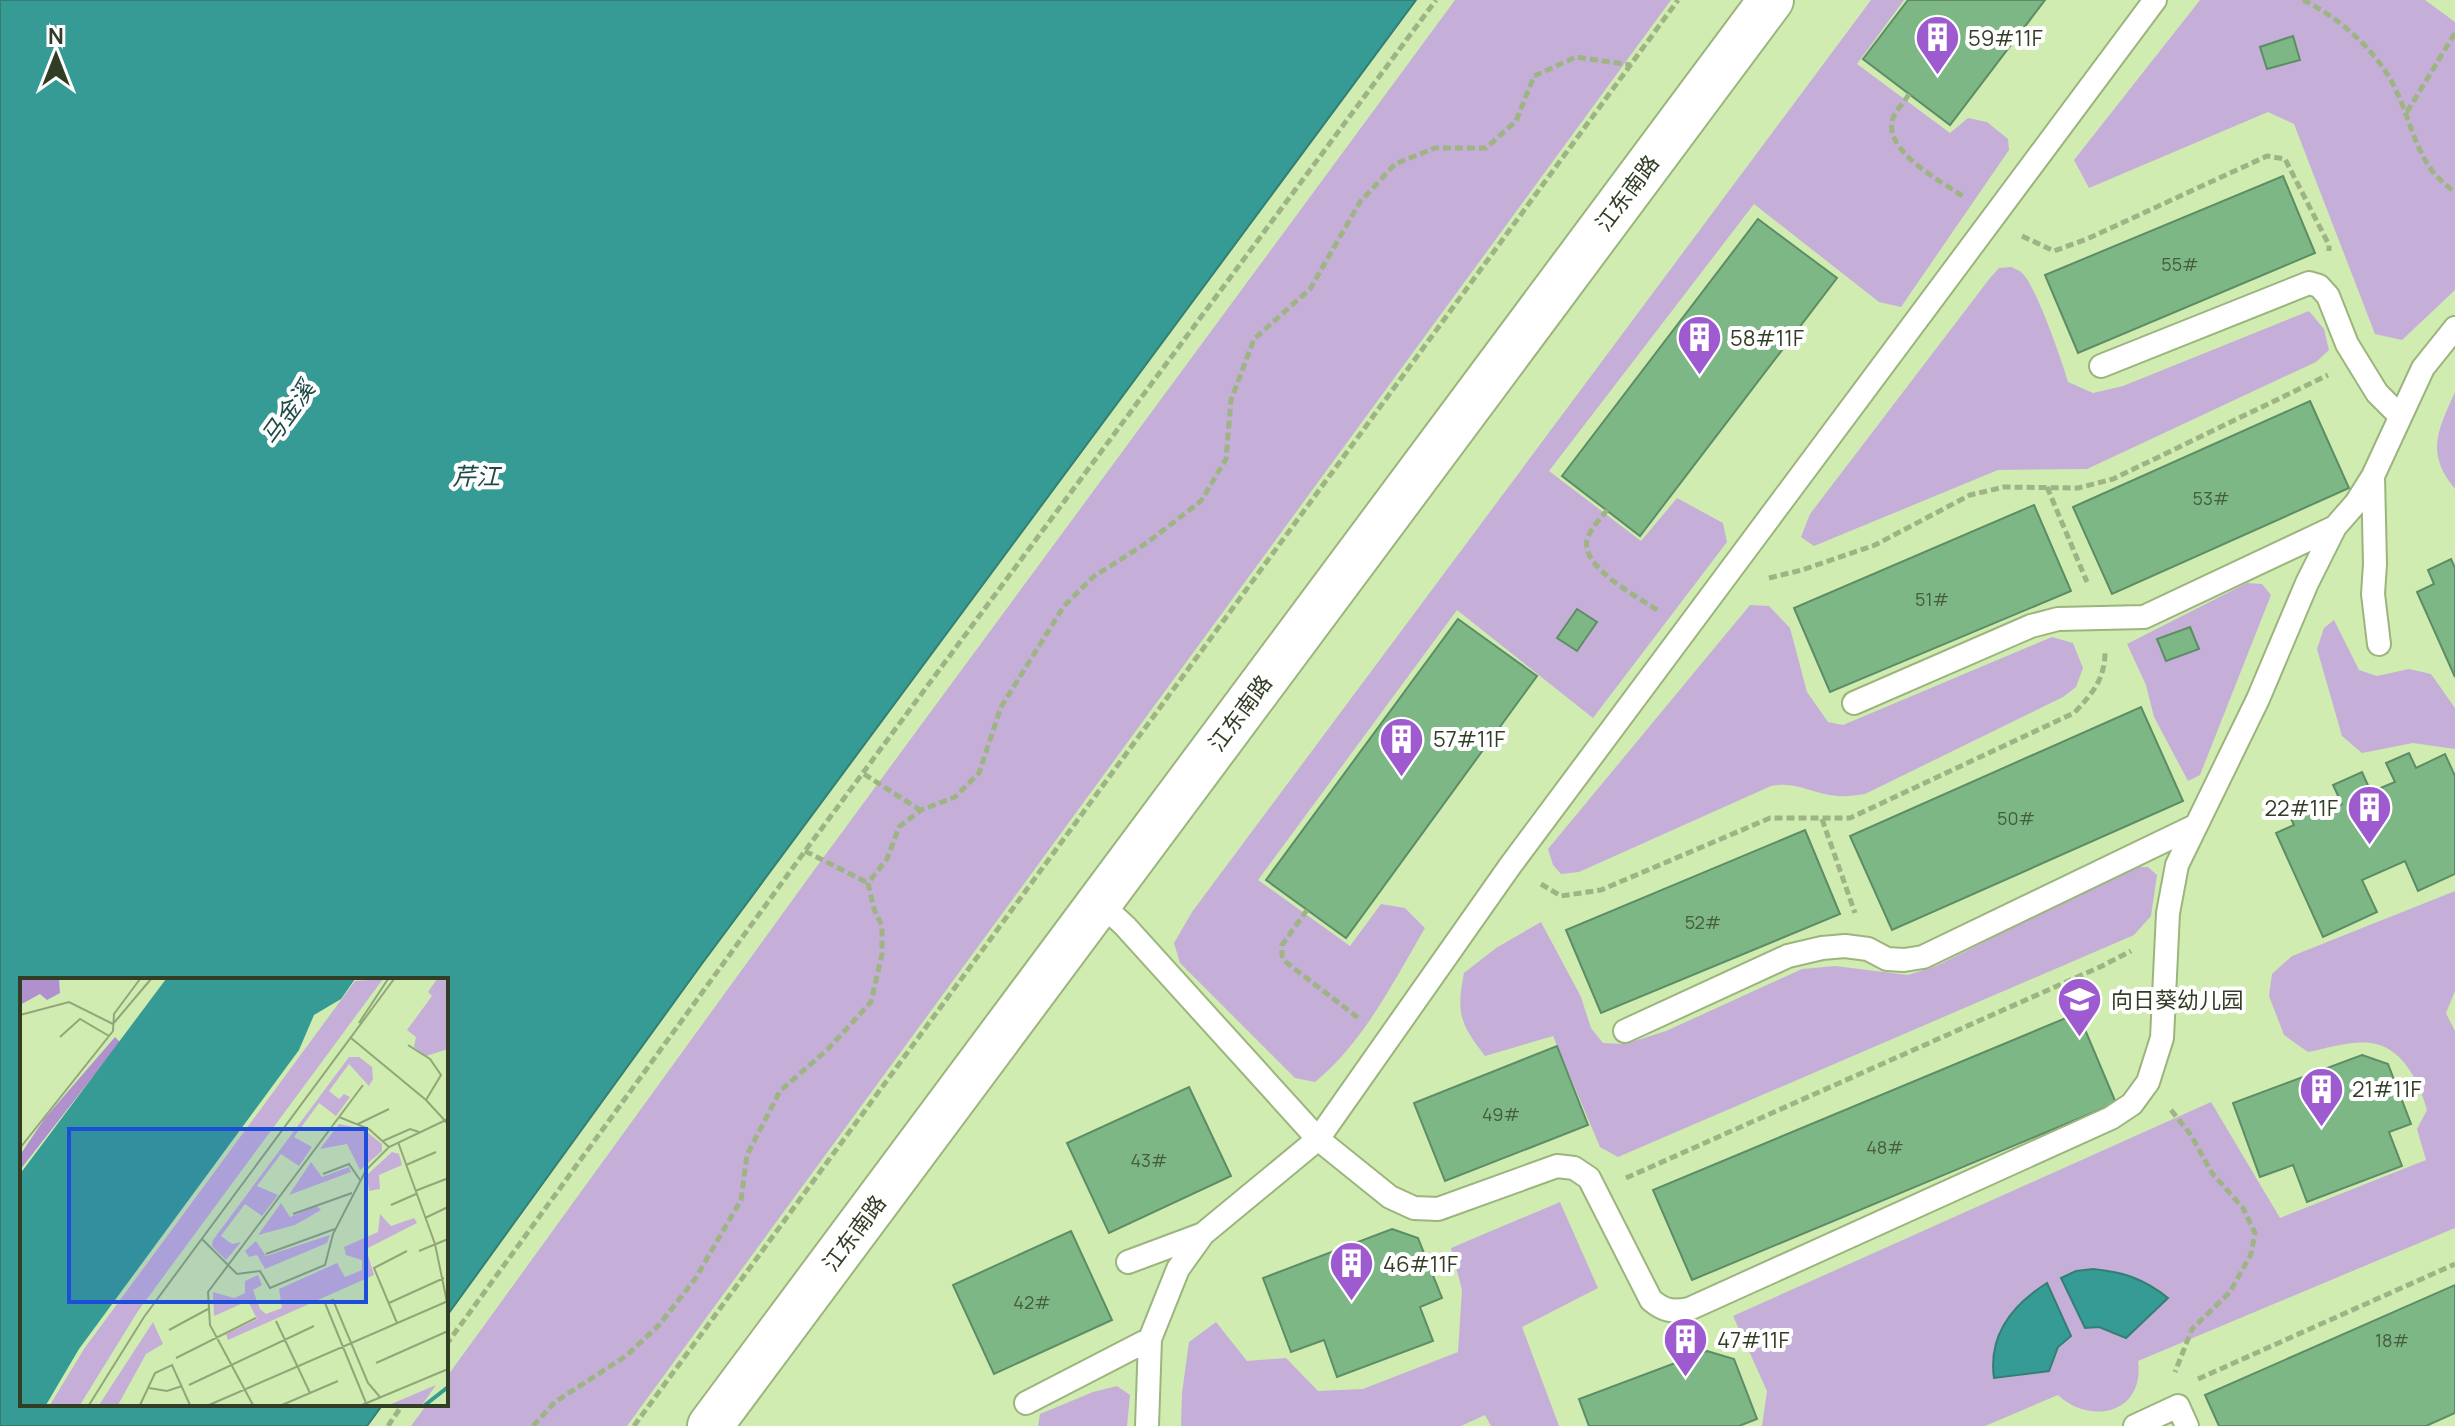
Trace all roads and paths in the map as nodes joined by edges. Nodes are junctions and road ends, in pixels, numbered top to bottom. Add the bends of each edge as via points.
1 (1436, 0) edge
2 (1678, 0) edge
3 (1771, 0) edge
4 (2155, 0) edge
5 (2303, 0) edge
6 (2455, 33) edge
7 (1631, 65) junction
8 (1909, 94) dead end
9 (2406, 113) junction
10 (2455, 193) edge
11 (1993, 218) junction
12 (2319, 286) junction
13 (2455, 328) edge
14 (2357, 361) junction
15 (2101, 366) dead end
16 (2399, 415) junction
17 (2373, 476) junction
18 (2047, 487) junction
19 (1607, 510) dead end
20 (2335, 527) junction
21 (1736, 563) junction
22 (2104, 618) junction
23 (1686, 630) junction
24 (2379, 644) dead end
25 (1854, 703) dead end
26 (864, 774) junction
27 (921, 810) junction
28 (1822, 819) junction
29 (2195, 826) junction
30 (805, 851) junction
31 (1510, 866) junction
32 (868, 883) junction
33 (1099, 902) junction
34 (1307, 910) dead end
35 (2168, 932) junction
36 (1868, 949) junction
37 (1625, 1031) dead end
38 (1387, 1040) junction
39 (2148, 1082) junction
40 (1318, 1139) junction
41 (1596, 1191) junction
42 (1203, 1234) junction
43 (1128, 1262) dead end
44 (2455, 1264) edge
45 (1150, 1339) junction
46 (448, 1342) edge
47 (1026, 1403) dead end
48 (402, 1406) edge
49 (2182, 1416) edge
50 (388, 1426) edge
51 (533, 1426) edge
52 (634, 1426) edge
53 (710, 1426) edge
54 (1147, 1426) edge
55 (2135, 1426) edge

1 - 26 path
2 - 7 path
3 - 33 street, 江东南路
4 - 11 lane
5 - 9 path via 2348,29 2375,58
6 - 9 path
7 - 27 path via 1576,57 1534,76 1516,121 1486,148 1435,148 1395,164 1360,202 1310,289 1254,339 1231,400 1226,459 1201,501 1093,577 1064,606 1001,707 979,773 955,797
7 - 52 path
8 - 11 path via 1893,118 1891,134 1901,152
9 - 10 path via 2433,172
11 - 12 path via 2054,251 2267,156 2285,159 2329,245
11 - 21 lane
12 - 14 lane
12 - 15 lane via 2309,283
13 - 16 lane via 2423,368
14 - 16 lane
14 - 18 path via 2113,479 2078,488
16 - 17 lane
17 - 20 lane
17 - 24 lane via 2373,594
18 - 21 path via 2004,487 1970,495 1875,545 1774,578 1759,578
18 - 22 path
19 - 23 path via 1588,537 1586,553 1594,566
20 - 22 lane via 2144,617
20 - 29 lane
21 - 23 lane
22 - 25 lane via 2058,619 2031,626
22 - 28 path via 2105,669 2094,692 2074,713 1850,818
23 - 31 lane
26 - 27 path
26 - 30 path
27 - 32 path via 899,827 887,859
28 - 31 path via 1770,818 1601,890 1561,896
28 - 36 path
29 - 35 lane via 2177,865
29 - 36 lane via 1923,957 1887,959
30 - 32 path
30 - 46 path
31 - 38 lane
32 - 51 path via 882,926 882,954 871,1002 780,1091 747,1155 741,1200 695,1279 659,1325 626,1356 555,1402
33 - 40 lane
33 - 53 street, 江东南路
34 - 38 path via 1282,945 1282,956
35 - 39 lane via 2162,1038
35 - 41 path
36 - 37 lane via 1822,948 1788,956
38 - 40 lane
39 - 41 lane via 2132,1104 2111,1118 1674,1312 1651,1300
39 - 49 path via 2243,1208 2255,1233 2251,1254 2230,1292 2192,1329 2176,1367 2172,1387
40 - 41 lane via 1390,1197 1414,1208 1438,1209 1557,1166 1574,1168
40 - 42 lane
42 - 43 lane
42 - 45 lane via 1178,1269
44 - 49 path via 2197,1380
45 - 47 lane
45 - 54 lane
48 - 50 path
49 - 55 lane

